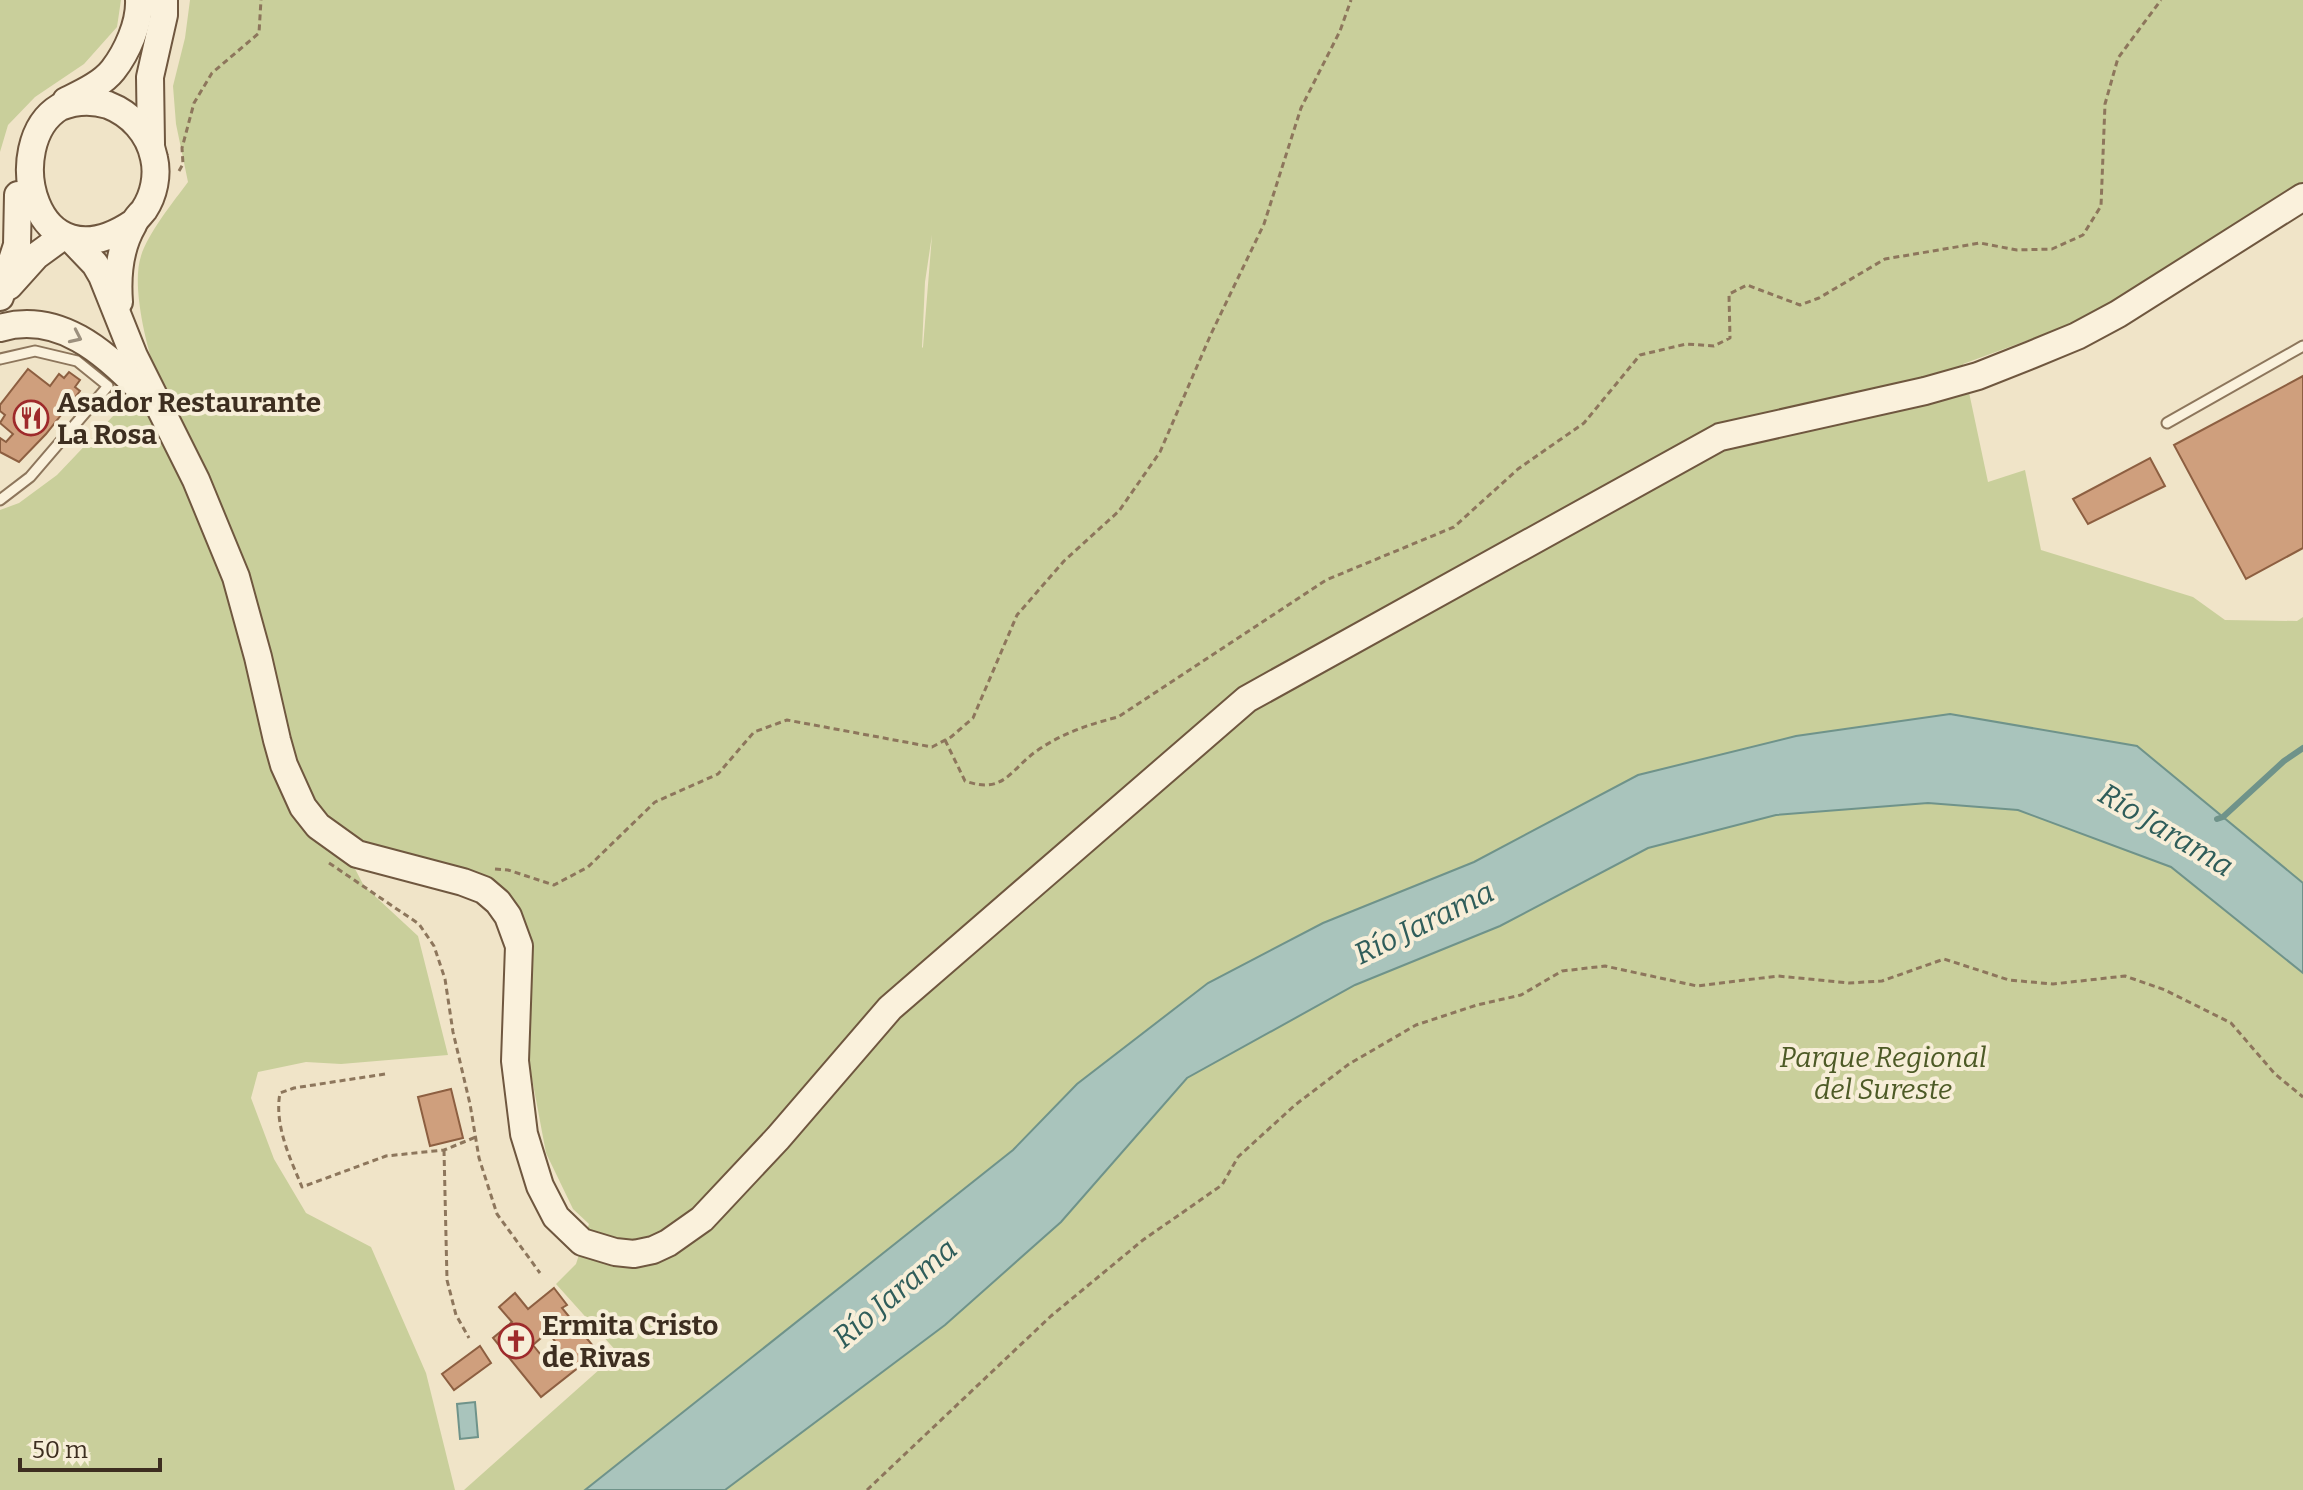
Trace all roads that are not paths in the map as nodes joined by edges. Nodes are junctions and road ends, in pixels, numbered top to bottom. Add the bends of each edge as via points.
1 (139, 0) edge
2 (164, 0) edge
3 (51, 110) junction
4 (151, 147) junction
5 (18, 187) junction
6 (2303, 197) edge
7 (133, 223) junction
8 (67, 239) junction
9 (1, 296) edge
10 (0, 328) edge
11 (122, 329) junction
12 (2303, 346) edge
13 (0, 359) edge
14 (166, 420) junction
15 (2167, 423) dead end
16 (0, 500) edge

1 - 3 main road via 131,36 112,71
2 - 4 main road via 149,99
3 - 4 main road via 86,101 102,103 132,119
3 - 5 main road via 26,135 19,151
4 - 7 main road via 156,175 149,201
5 - 8 main road via 34,218
5 - 9 main road via 17,245
6 - 14 main road via 2118,314 2031,355 1925,391 1720,437 1247,699 890,1008 702,1219 668,1243 634,1254 582,1242 556,1217 540,1186 524,1134 516,1073 519,946 498,902 463,882 357,854 334,840 303,807 284,765 236,577
7 - 8 main road via 94,241
7 - 11 main road via 118,264
8 - 9 main road via 36,256
8 - 11 main road via 102,276
10 -> 14 main road via 23,324 71,333 110,359
11 - 14 main road
12 - 15 lane
13 - 16 lane via 35,351 77,361 108,386 30,477

